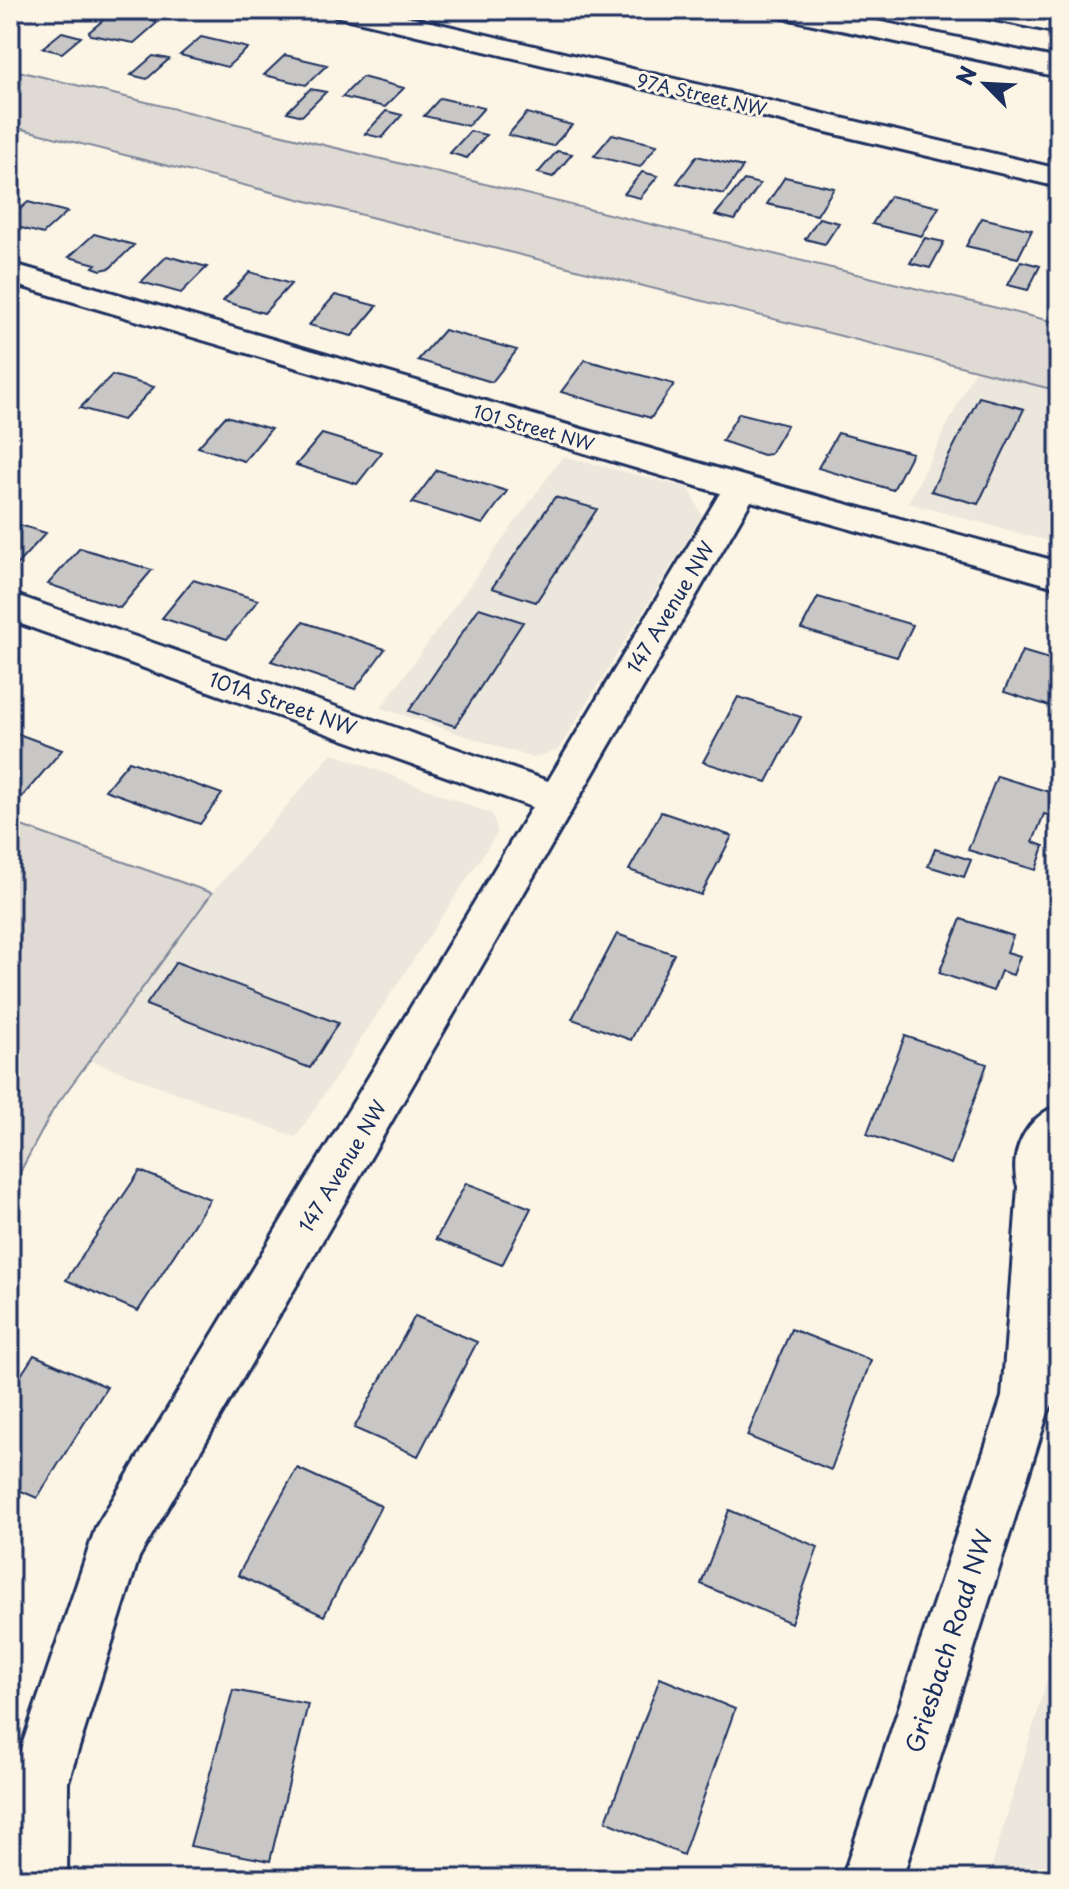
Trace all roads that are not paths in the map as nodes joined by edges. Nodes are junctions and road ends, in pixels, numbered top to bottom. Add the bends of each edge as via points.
1 (345, 10) edge
2 (785, 10) edge
3 (985, 10) edge
4 (1059, 25) edge
5 (1059, 68) edge
6 (1059, 178) edge
7 (10, 273) edge
8 (741, 487) junction
9 (1059, 575) edge
10 (10, 606) edge
11 (556, 800) junction
12 (1059, 1125) edge
13 (1050, 1199) edge
14 (1059, 1347) edge
15 (1025, 1403) junction
16 (37, 1879) edge
17 (872, 1879) edge

1 - 6 street, 97A Street NW
2 - 5 street
3 - 4 street
7 - 8 street, 101 Street NW
8 - 9 street, 101 Street NW
8 - 11 street, 147 Avenue NW
10 - 11 street, 101A Street NW
11 - 16 street, 147 Avenue NW via 115,1546 39,1782
12 - 13 street, Griesbach Road NW via 1039,1152 1037,1169
13 - 15 street, Griesbach Road NW
14 - 15 street, Griesbach Road NW
15 - 17 street, Griesbach Road NW

